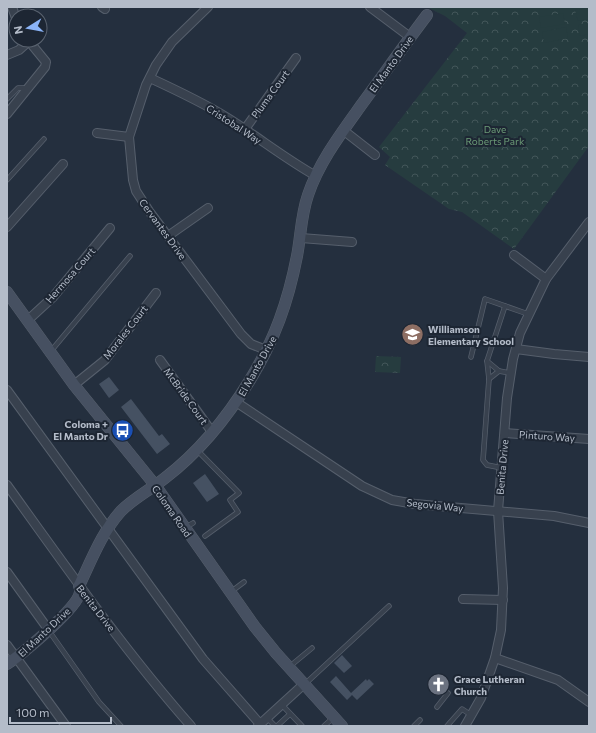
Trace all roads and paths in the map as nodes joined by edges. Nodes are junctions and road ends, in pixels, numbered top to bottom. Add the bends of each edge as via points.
1 (208, 7) edge
2 (370, 7) edge
3 (427, 15) dead end
4 (410, 37) junction
5 (21, 48) edge
6 (35, 48) edge
7 (7, 54) edge
8 (296, 58) dead end
9 (150, 78) junction
10 (29, 88) junction
11 (7, 98) edge
12 (7, 114) edge
13 (244, 129) junction
14 (343, 130) junction
15 (97, 133) dead end
16 (129, 137) junction
17 (44, 139) dead end
18 (375, 155) dead end
19 (63, 164) dead end
20 (316, 176) junction
21 (7, 180) edge
22 (208, 208) dead end
23 (589, 222) edge
24 (7, 227) edge
25 (110, 228) dead end
26 (168, 236) junction
27 (301, 238) junction
28 (352, 242) dead end
29 (514, 255) dead end
30 (130, 256) dead end
31 (546, 279) junction
32 (7, 292) edge
33 (156, 293) dead end
34 (505, 306) junction
35 (528, 314) junction
36 (28, 320) junction
37 (516, 348) junction
38 (266, 350) junction
39 (51, 351) junction
40 (471, 357) dead end
41 (589, 357) edge
42 (160, 360) dead end
43 (487, 361) junction
44 (499, 371) junction
45 (510, 374) junction
46 (488, 379) junction
47 (74, 384) junction
48 (7, 390) edge
49 (236, 402) junction
50 (212, 432) junction
51 (505, 434) junction
52 (589, 439) edge
53 (197, 449) junction
54 (502, 468) junction
55 (7, 485) edge
56 (154, 485) junction
57 (498, 511) junction
58 (589, 523) edge
59 (108, 528) junction
60 (205, 536) dead end
61 (7, 572) edge
62 (244, 582) dead end
63 (79, 586) junction
64 (230, 592) junction
65 (463, 599) dead end
66 (503, 600) junction
67 (389, 606) dead end
68 (48, 629) junction
69 (7, 645) edge
70 (312, 648) dead end
71 (495, 658) junction
72 (12, 661) edge
73 (289, 668) junction
74 (304, 684) junction
75 (448, 693) dead end
76 (589, 702) edge
77 (282, 705) junction
78 (437, 707) dead end
79 (290, 714) junction
80 (471, 715) junction
81 (334, 717) junction
82 (267, 718) junction
83 (420, 720) dead end
84 (259, 725) edge
85 (467, 725) edge
86 (66, 726) edge
87 (121, 726) edge
88 (191, 726) edge
89 (276, 726) edge
90 (302, 726) edge
91 (324, 726) edge
92 (342, 726) edge
93 (414, 726) edge
94 (448, 726) edge

1 - 9 street, Cervantes Drive via 172,42
2 - 4 street
3 - 4 street, El Manto Drive
4 - 14 street, El Manto Drive
5 - 7 street
6 - 10 street via 46,62
8 - 13 street, Pluma Court
9 - 13 street, Cristobal Way via 208,106
9 - 16 street, Cervantes Drive
10 - 11 lane via 18,88
10 - 12 street
13 - 20 street, Cristobal Way via 283,157
14 - 18 street
14 - 20 street, El Manto Drive
15 - 16 street
16 - 26 street, Cervantes Drive via 136,191
17 - 21 lane
19 - 24 street
20 - 27 street, El Manto Drive via 303,212
22 - 26 street
23 - 31 street, Benita Drive
25 - 36 street, Hermosa Court via 53,297
26 - 38 street, Cervantes Drive via 241,334 251,344
27 - 28 street
27 - 38 street, El Manto Drive via 284,309
29 - 31 street
30 - 39 lane
31 - 35 street, Benita Drive
32 - 36 street, Coloma Road
33 - 47 street, Morales Court via 104,360
34 - 35 lane
34 - 40 lane via 485,299
34 - 43 lane
35 - 37 street, Benita Drive
36 - 39 street, Coloma Road
37 - 41 street
37 - 45 street, Benita Drive
38 - 49 street, El Manto Drive
39 - 47 street, Coloma Road
42 - 50 street, McBride Court
43 - 44 lane
43 - 46 lane
44 - 45 lane
44 - 46 lane
45 - 51 street, Benita Drive
46 - 54 lane via 483,460 487,465
47 - 56 street, Coloma Road
48 - 59 street
49 - 50 street, El Manto Drive
49 - 57 street, Segovia Way via 374,493 392,500 415,504
50 - 53 street, El Manto Drive
51 - 52 street, Pinturo Way
51 - 54 street, Benita Drive
53 - 56 street, El Manto Drive
53 - 60 lane via 239,493 230,500 238,512
54 - 57 street, Benita Drive
55 - 63 street, Benita Drive
56 - 59 street, El Manto Drive via 130,503
56 - 64 street, Coloma Road via 189,525
57 - 58 street, Segovia Way via 554,516
57 - 66 street, Benita Drive
59 - 63 street, El Manto Drive
59 - 84 street via 203,659
61 - 68 street
62 - 64 lane
63 - 68 street, El Manto Drive via 80,592 75,602
63 - 88 street, Benita Drive
64 - 73 street, Coloma Road
65 - 66 street
66 - 71 street, Benita Drive via 501,630
67 - 74 lane
68 - 72 street, El Manto Drive
68 - 87 lane via 99,702
69 - 72 street
70 - 73 lane
71 - 76 street via 558,680
71 - 80 street, Benita Drive via 481,698
72 - 86 street
73 - 74 street, Coloma Road
74 - 77 street
74 - 81 street, Coloma Road
75 - 78 lane
77 - 79 lane
77 - 82 street
79 - 89 lane
79 - 90 lane
80 - 85 street, Benita Drive
80 - 94 lane via 462,709
81 - 91 lane
81 - 92 street, Coloma Road
82 - 84 street
82 - 89 lane
83 - 93 lane

